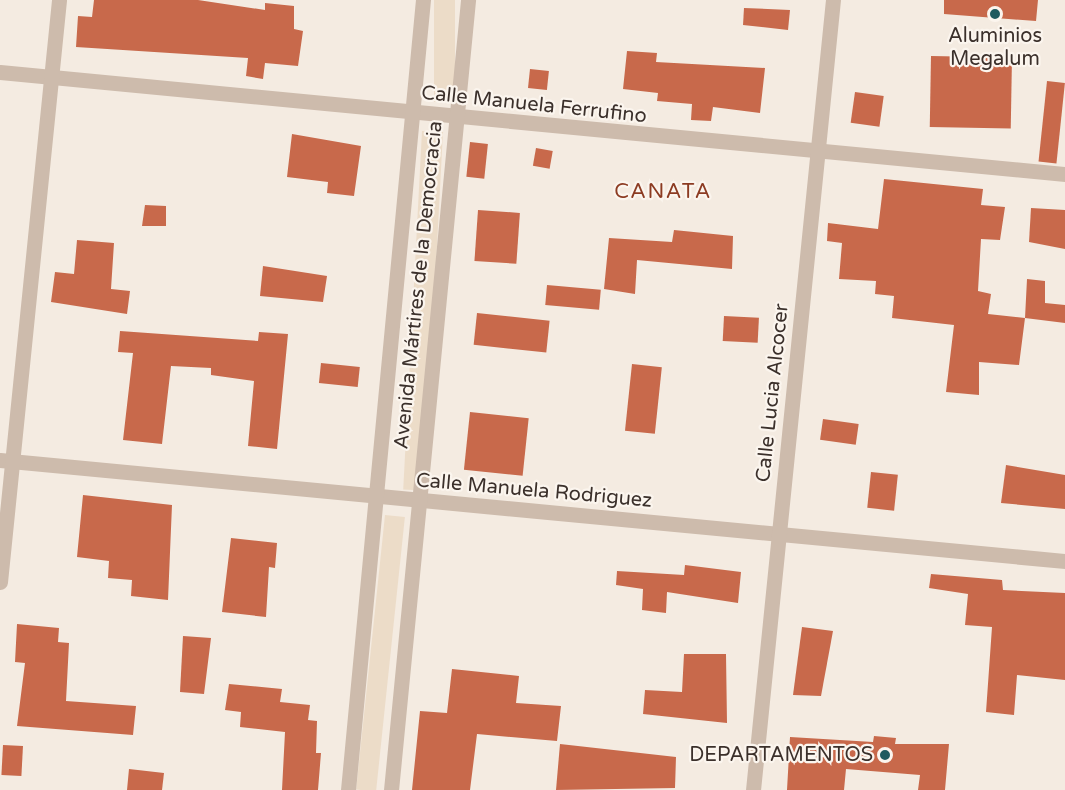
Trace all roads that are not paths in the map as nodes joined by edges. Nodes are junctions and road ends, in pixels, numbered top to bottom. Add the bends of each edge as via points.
1 (59, 0) edge
2 (423, 0) edge
3 (468, 0) edge
4 (833, 0) edge
5 (0, 72) edge
6 (51, 76) junction
7 (412, 114) junction
8 (457, 118) junction
9 (820, 154) junction
10 (1065, 174) edge
11 (6, 460) edge
12 (376, 496) junction
13 (419, 501) junction
14 (779, 535) junction
15 (1065, 561) edge
16 (0, 582) edge
17 (348, 790) edge
18 (391, 790) edge
19 (753, 790) edge

1 - 6 street
2 - 7 street, Avenida Mártires de la Democracia
3 - 8 street, Avenida Mártires de la Democracia
4 - 9 street, Calle Lucia Alcocer
5 - 6 street, Calle Manuela Ferrufino
6 - 7 street, Calle Manuela Ferrufino
6 - 11 street
7 - 8 street, Calle Manuela Ferrufino
7 - 12 street, Avenida Mártires de la Democracia
8 - 9 street, Calle Manuela Ferrufino
8 - 13 street, Avenida Mártires de la Democracia
9 - 10 street, Calle Manuela Ferrufino
9 - 14 street, Calle Lucia Alcocer
11 - 12 street, Calle Manuela Rodriguez
11 - 16 street
12 - 13 street, Calle Manuela Rodriguez
12 - 17 street, Avenida Mártires de la Democracia
13 - 14 street, Calle Manuela Rodriguez
13 - 18 street, Avenida Mártires de la Democracia
14 - 15 street, Calle Manuela Rodriguez
14 - 19 street, Calle Lucia Alcocer

